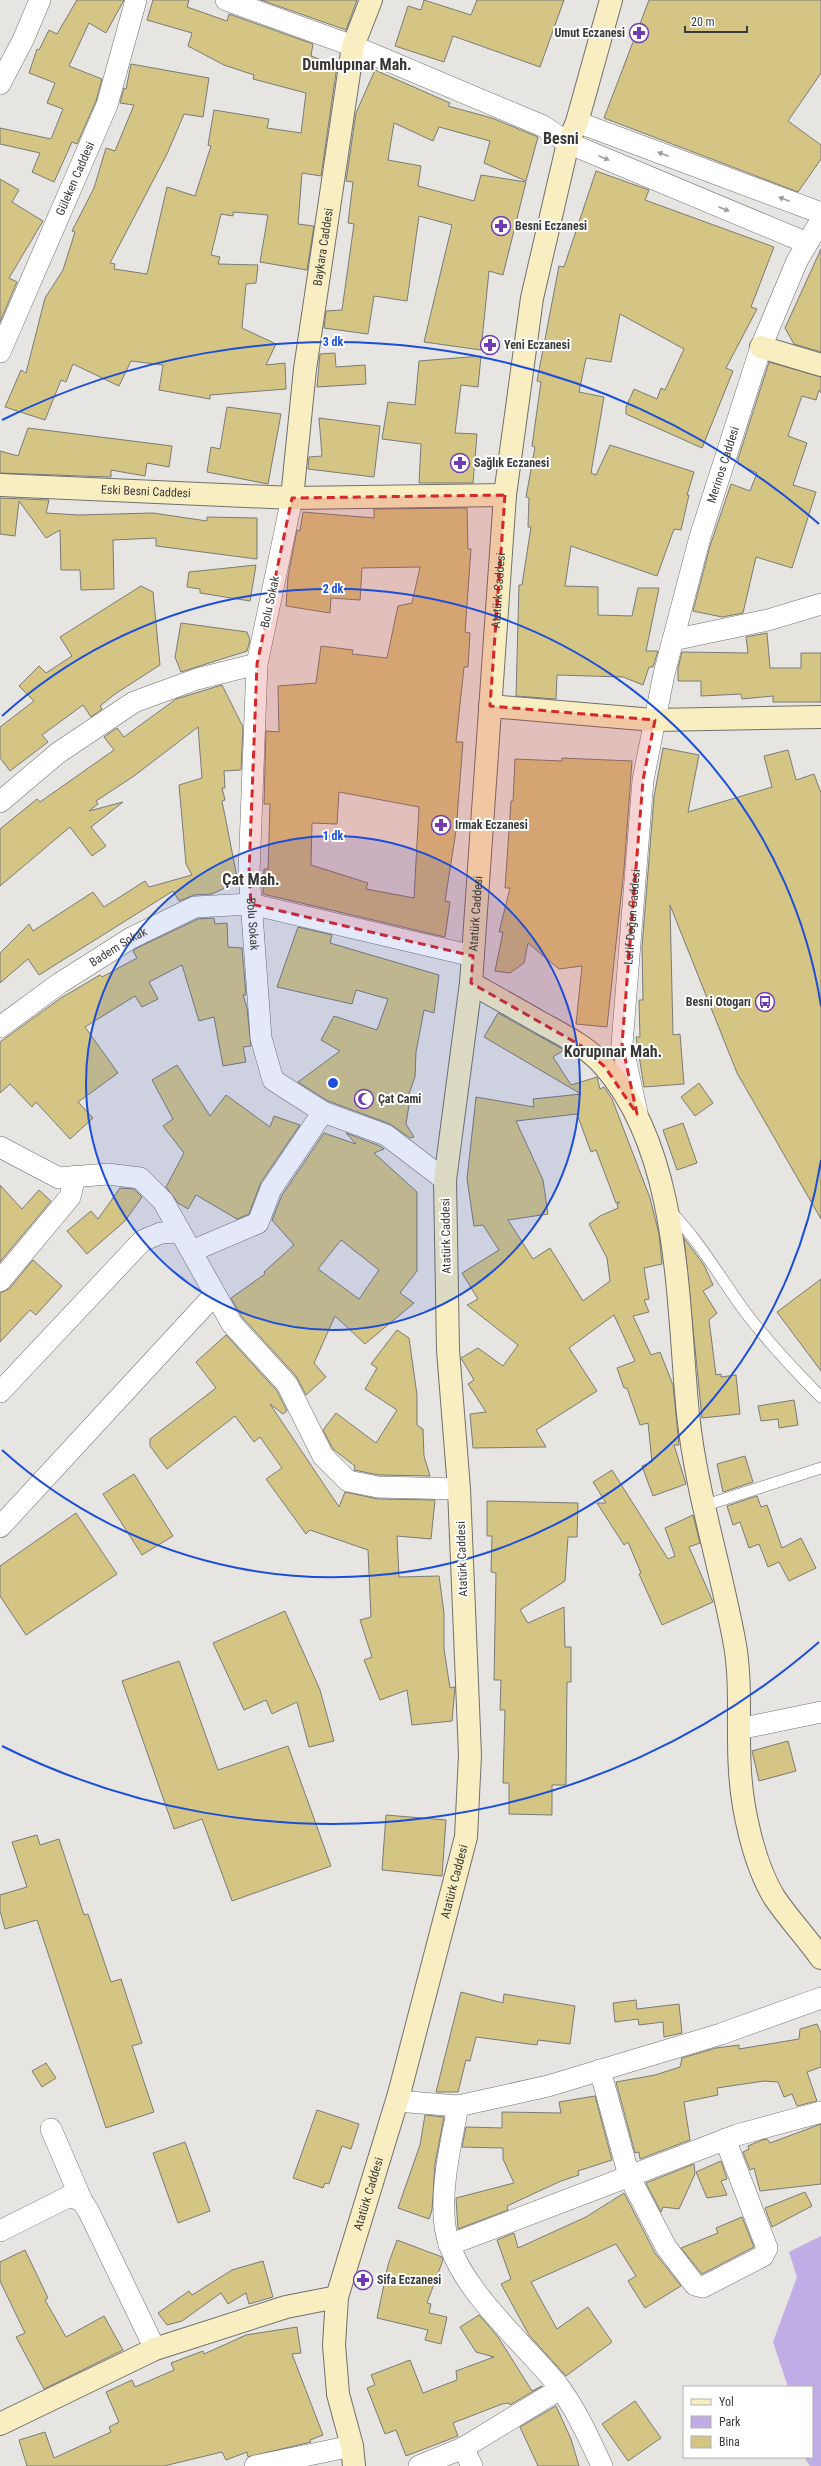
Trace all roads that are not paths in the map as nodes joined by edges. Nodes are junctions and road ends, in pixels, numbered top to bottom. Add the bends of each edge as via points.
1 (40, 0) edge
2 (136, 0) edge
3 (226, 0) edge
4 (371, 0) edge
5 (612, 0) edge
6 (354, 46) junction
7 (0, 84) edge
8 (577, 122) junction
9 (568, 143) junction
10 (821, 213) edge
11 (821, 220) edge
12 (807, 244) junction
13 (762, 347) junction
14 (0, 352) edge
15 (821, 364) edge
16 (0, 485) edge
17 (506, 495) junction
18 (292, 498) junction
19 (821, 604) edge
20 (673, 640) junction
21 (257, 664) junction
22 (490, 706) junction
23 (821, 717) edge
24 (655, 720) junction
25 (0, 802) edge
26 (251, 904) junction
27 (473, 956) junction
28 (471, 983) junction
29 (0, 1028) edge
30 (323, 1112) junction
31 (637, 1114) junction
32 (1, 1150) edge
33 (75, 1176) junction
34 (445, 1180) junction
35 (666, 1207) junction
36 (180, 1232) junction
37 (192, 1251) junction
38 (0, 1281) edge
39 (215, 1294) junction
40 (0, 1392) edge
41 (821, 1397) edge
42 (821, 1468) edge
43 (459, 1489) junction
44 (703, 1506) junction
45 (0, 1527) edge
46 (821, 1712) edge
47 (739, 1729) junction
48 (821, 1958) edge
49 (821, 1998) edge
50 (600, 2070) junction
51 (397, 2100) junction
52 (458, 2106) junction
53 (821, 2112) edge
54 (51, 2130) dead end
55 (725, 2139) junction
56 (629, 2176) junction
57 (82, 2201) junction
58 (0, 2231) edge
59 (449, 2245) junction
60 (337, 2296) junction
61 (155, 2348) junction
62 (560, 2389) junction
63 (0, 2424) edge
64 (353, 2456) edge
65 (468, 2457) edge
66 (256, 2466) edge
67 (419, 2466) edge
68 (602, 2466) edge

1 - 7 street
2 - 14 street, Güleken Caddesi via 107,105
3 - 6 street
4 - 6 street, Baykara Caddesi
5 - 8 street, Atatürk Caddesi
6 - 9 street via 543,126
6 - 18 street, Baykara Caddesi via 305,369
8 - 9 street, Atatürk Caddesi
10 -> 8 street
9 -> 12 street
9 - 17 street, Atatürk Caddesi via 532,298
11 - 12 street, Merinos Caddesi
12 - 13 street, Merinos Caddesi via 797,261
13 - 15 street
13 - 20 street, Merinos Caddesi via 700,537
16 - 18 street, Eski Besni Caddesi
17 - 18 street, Eski Besni Caddesi
17 - 22 street, Atatürk Caddesi
18 - 21 street, Bolu Sokak
19 - 20 street via 768,620
20 - 24 street, Merinos Caddesi
21 - 25 street via 197,679 134,702 58,753
21 - 26 street, Bolu Sokak via 249,873
22 - 24 street
22 - 27 street, Atatürk Caddesi
23 - 24 street
24 - 31 street, Latif Doğan Caddesi via 643,780 622,1044
26 - 27 street, Badem Sokak
26 - 29 street, Badem Sokak via 195,907 131,938 60,983
26 - 30 street, Bolu Sokak via 260,1038 273,1080
27 - 28 street, Atatürk Caddesi
28 - 31 street via 580,1045 605,1067
28 - 34 street, Atatürk Caddesi
30 - 34 street, Bolu Sokak via 386,1135
30 - 37 street via 271,1189 258,1224
31 - 35 street via 661,1182
32 - 33 street via 59,1178
33 - 36 street via 107,1174 140,1178 163,1201
33 - 38 street via 70,1197
34 - 43 street, Atatürk Caddesi via 448,1350
35 - 41 lane via 688,1229 746,1313 786,1362
35 - 44 street via 676,1265 688,1417
36 - 37 street
36 - 40 street via 161,1233 142,1241
37 - 39 street
39 - 43 street via 232,1324 287,1384 323,1456 348,1481 378,1487
39 - 45 street
42 - 44 lane
43 - 51 street, Atatürk Caddesi via 470,1755 466,1837
44 - 47 street via 727,1600 737,1658
46 - 47 street
47 - 48 street via 740,1772 749,1836 773,1895
49 - 50 street via 721,2034
50 - 52 street via 548,2086
50 - 56 street
51 - 52 street
51 - 60 street, Atatürk Caddesi
52 - 59 street via 445,2195 445,2225
53 - 55 street
54 - 57 street
55 - 56 street
55 - 56 street via 767,2248 763,2256 703,2287 695,2285 666,2246
56 - 59 street
57 - 58 street via 70,2196
57 - 61 street
59 - 62 street via 474,2289
60 - 61 street via 286,2307
60 - 64 street, Atatürk Caddesi via 334,2345 338,2394
61 - 63 street
62 - 65 street
62 - 68 street via 580,2420
64 - 66 street
65 - 67 street

